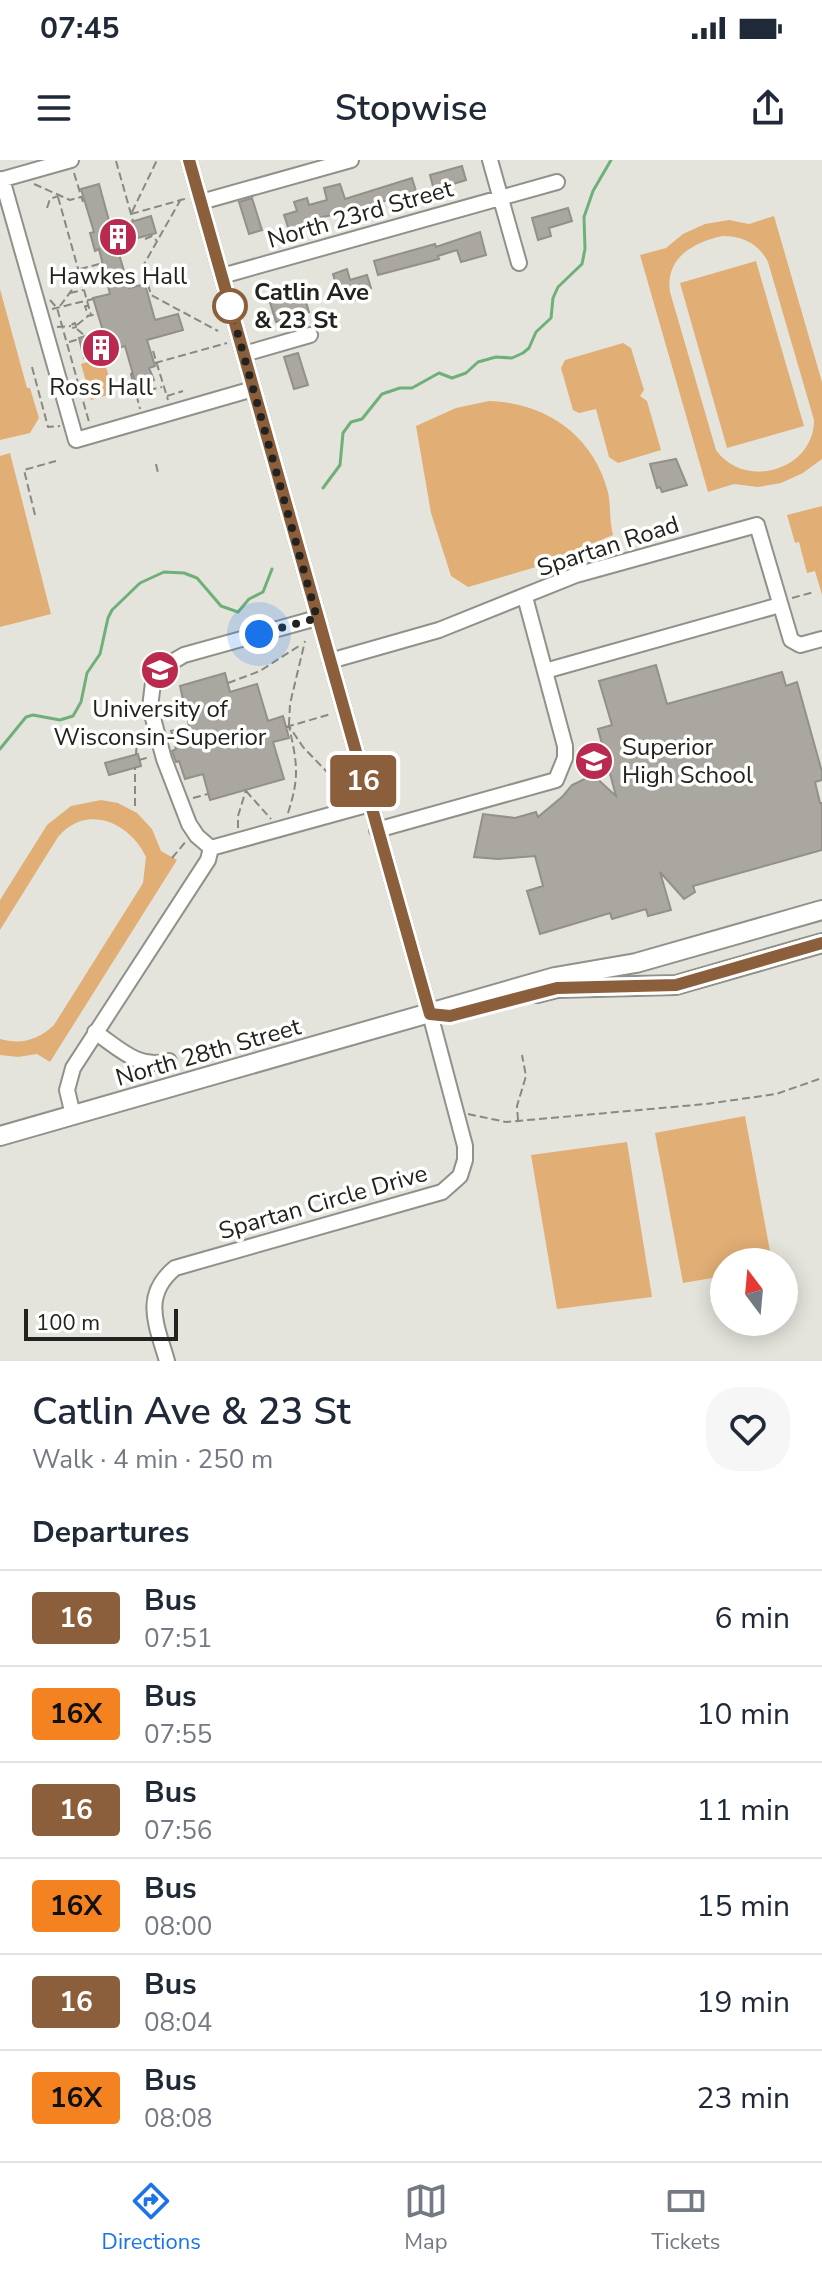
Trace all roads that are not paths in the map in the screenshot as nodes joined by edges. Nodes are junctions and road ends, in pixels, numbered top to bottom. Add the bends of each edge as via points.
1 (9, 160) edge
2 (189, 160) edge
3 (351, 160) edge
4 (490, 160) edge
5 (72, 166) edge
6 (5, 179) edge
7 (557, 182) dead end
8 (200, 198) junction
9 (500, 198) junction
10 (519, 263) dead end
11 (222, 276) junction
12 (310, 335) dead end
13 (242, 347) junction
14 (253, 389) junction
15 (525, 597) junction
16 (780, 604) junction
17 (317, 618) junction
18 (822, 639) edge
19 (330, 661) junction
20 (545, 671) junction
21 (370, 804) junction
22 (377, 830) junction
23 (211, 848) junction
24 (822, 910) edge
25 (743, 932) junction
26 (822, 943) edge
27 (775, 957) junction
28 (430, 1014) junction
29 (95, 1032) junction
30 (169, 1061) dead end
31 (73, 1115) junction
32 (0, 1136) edge
33 (167, 1361) edge

1 - 6 street
2 - 8 street, Spartan Circle Drive
3 - 8 street
4 - 9 street
5 - 6 street
6 - 14 street via 76,440
7 - 9 street, North 23rd Street
8 - 11 street, Spartan Circle Drive
9 - 10 street
9 - 11 street, North 23rd Street
11 - 13 street, Spartan Circle Drive
12 - 13 street
13 - 14 street, Spartan Circle Drive
14 - 17 street, Spartan Circle Drive
15 - 16 street, Spartan Road via 576,575 757,525
15 - 19 street, Spartan Road via 439,630
15 - 20 street
16 - 18 street, Spartan Road via 795,644
16 - 20 street
17 - 19 street, Spartan Circle Drive
17 - 23 street via 194,652 173,661 151,688 155,726 181,802 195,833
19 - 21 street, Spartan Circle Drive
20 - 22 street via 565,746 556,780
21 - 22 street, Spartan Circle Drive
21 - 23 street via 334,820
22 - 28 street, Spartan Circle Drive
23 - 29 street
24 - 25 main road, North 28th Street
25 - 27 main road via 736,942 743,955
25 - 28 main road, North 28th Street via 636,963 555,977
26 - 27 main road, North 28th Street
27 - 28 main road, North 28th Street via 670,986 557,988 450,1016
28 - 31 main road, North 28th Street
28 - 33 street, Spartan Circle Drive via 465,1146 460,1176 447,1190 172,1271 154,1302
29 - 30 street via 146,1064
29 - 31 street via 69,1078
31 - 32 main road, North 28th Street

